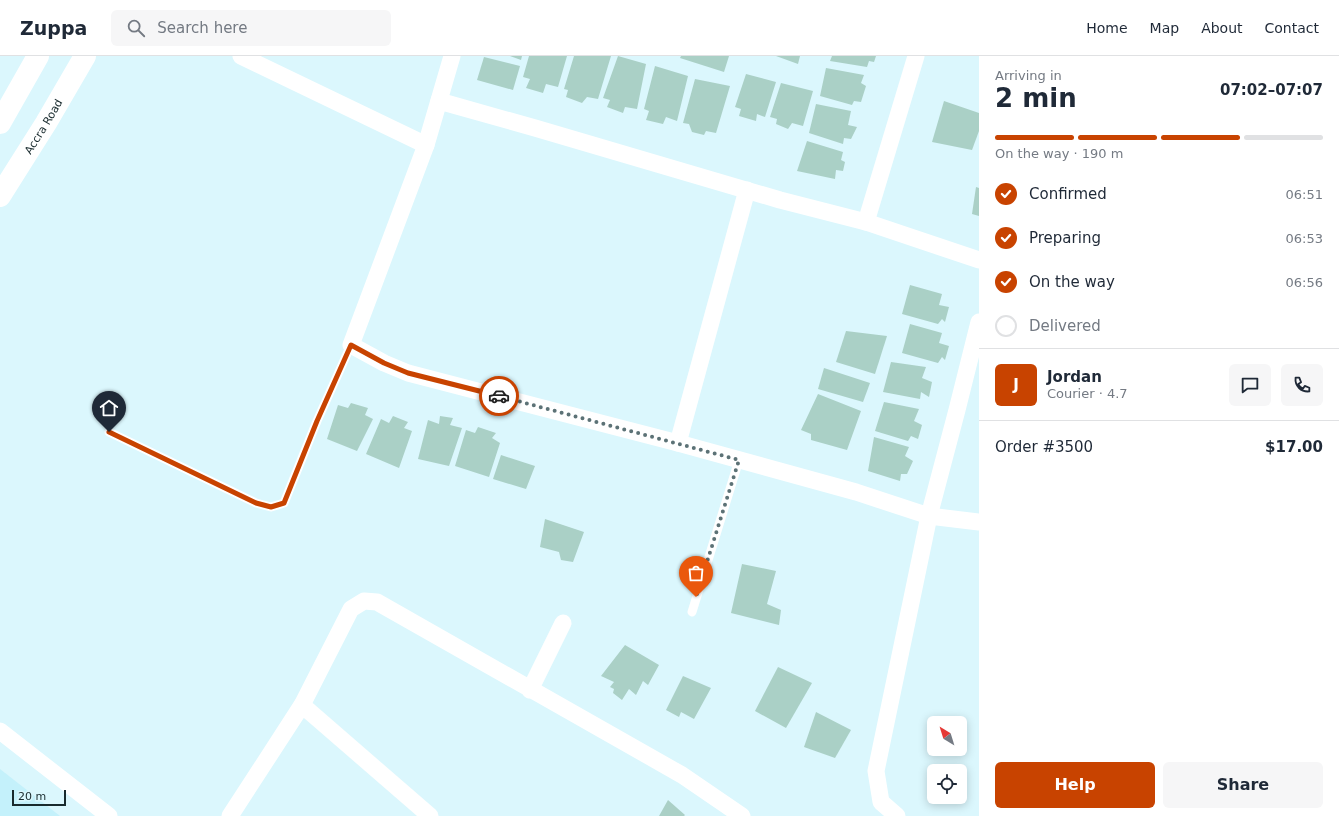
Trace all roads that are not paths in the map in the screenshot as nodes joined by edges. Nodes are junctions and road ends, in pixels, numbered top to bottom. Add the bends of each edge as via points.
1 (38, 56) edge
2 (85, 56) edge
3 (241, 56) edge
4 (452, 56) edge
5 (916, 56) edge
6 (439, 101) junction
7 (0, 123) edge
8 (426, 145) junction
9 (747, 190) junction
10 (0, 196) edge
11 (866, 222) junction
12 (979, 260) edge
13 (979, 322) edge
14 (351, 345) junction
15 (109, 432) dead end
16 (678, 443) junction
17 (739, 460) junction
18 (929, 516) junction
19 (979, 522) edge
20 (692, 612) dead end
21 (563, 623) dead end
22 (530, 690) junction
23 (302, 705) junction
24 (0, 731) edge
25 (110, 816) edge
26 (230, 816) edge
27 (430, 816) edge
28 (742, 816) edge
29 (896, 816) edge

1 - 7 highway
2 - 10 highway, Accra Road
3 - 8 street
4 - 6 street
5 - 11 street
6 - 8 street
6 - 9 street
8 - 14 street
9 - 11 street
9 - 16 street
11 - 12 street
13 - 18 street
14 - 15 lane via 284,503 271,507 256,503
14 - 16 street via 408,373
16 - 17 street
17 - 18 street via 856,492
17 - 20 lane
18 - 19 street
18 - 29 street via 876,771 881,802
21 - 22 street
22 - 23 street via 377,602 364,601 351,609
22 - 28 street via 682,774
23 - 26 street
23 - 27 street
24 - 25 street

